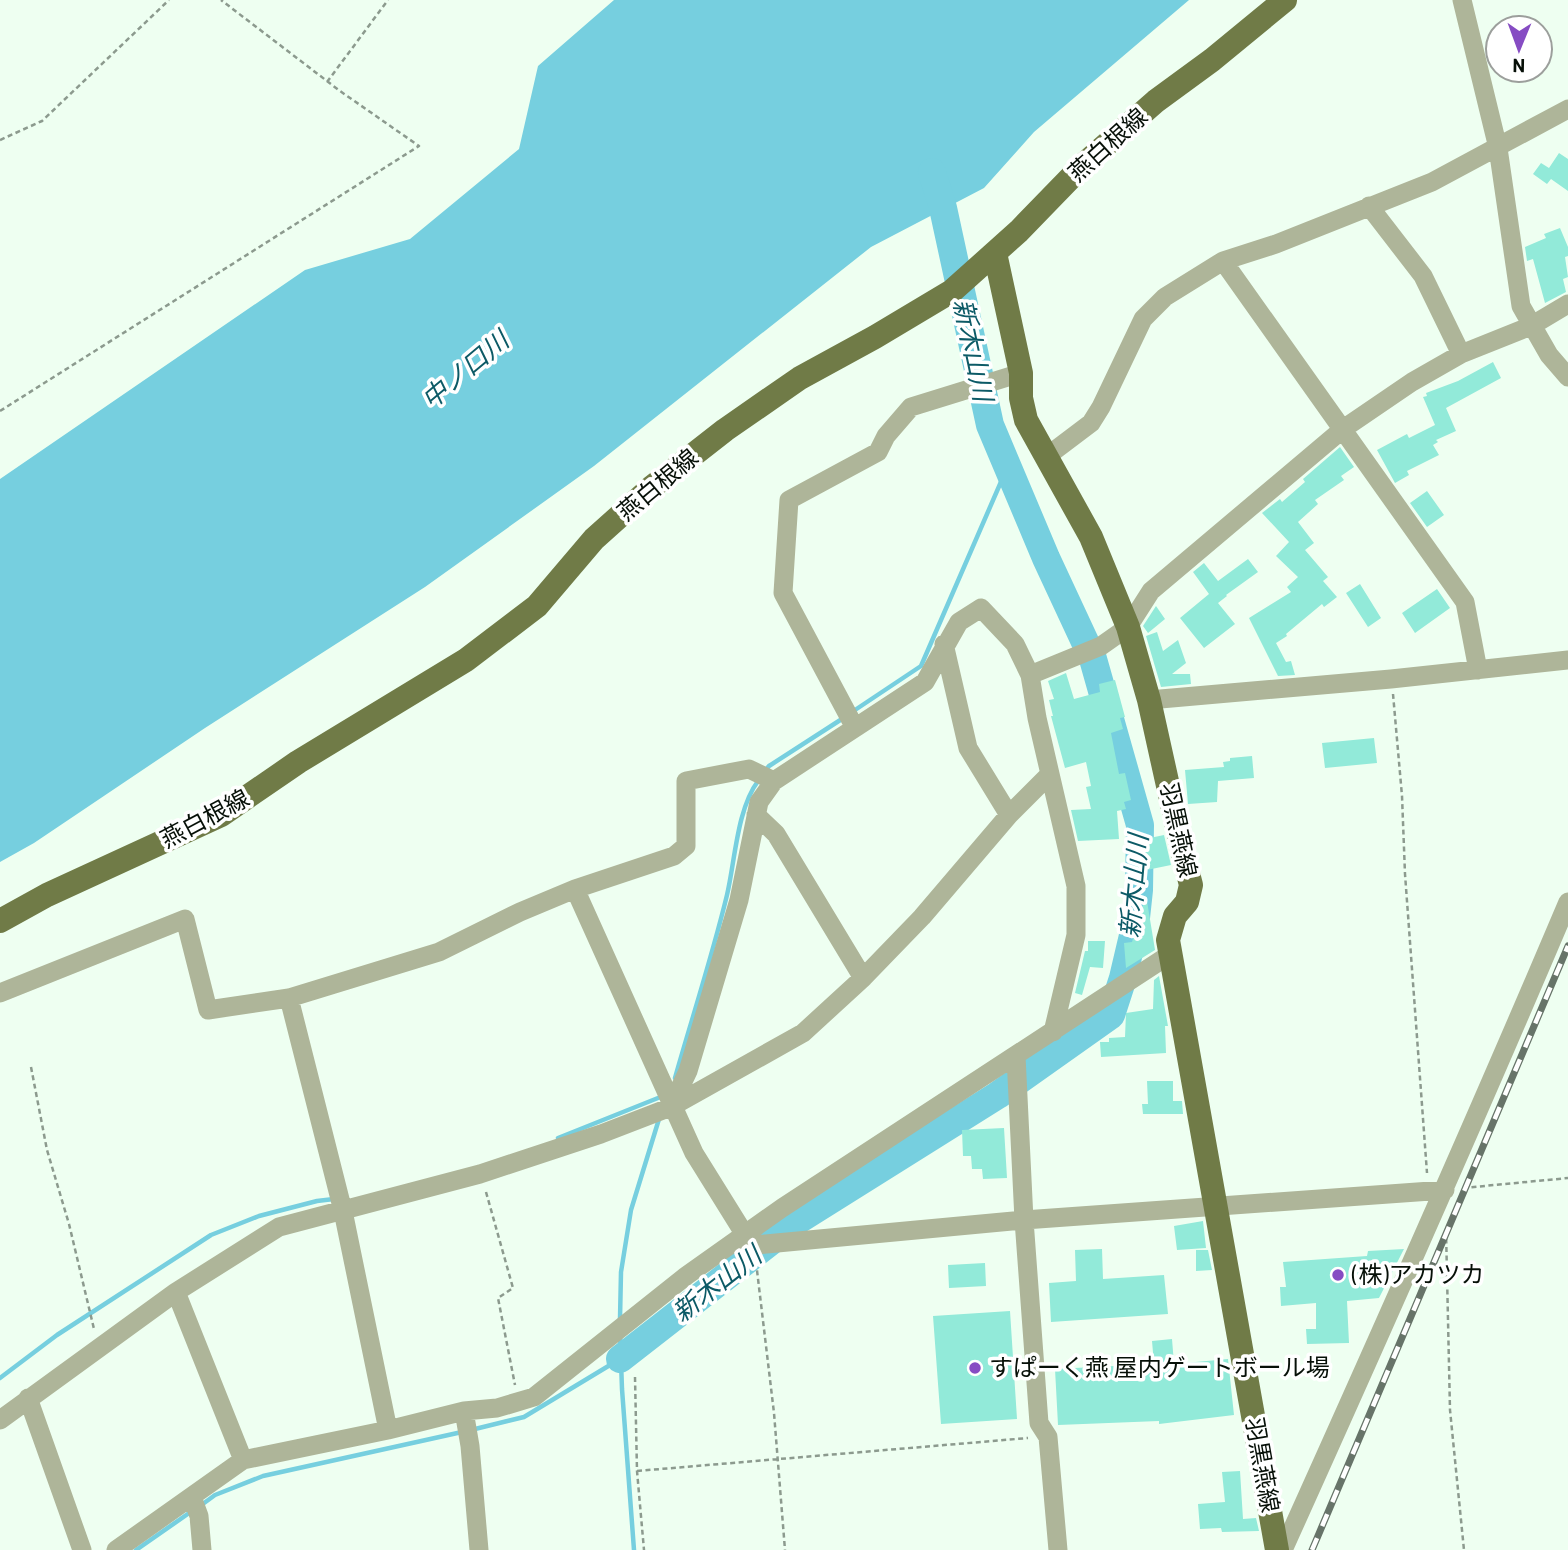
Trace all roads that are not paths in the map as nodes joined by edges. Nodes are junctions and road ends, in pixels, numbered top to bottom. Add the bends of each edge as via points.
1 (1285, 0) edge
2 (1462, 0) edge
3 (1568, 109) edge
4 (1498, 148) junction
5 (1369, 206) junction
6 (995, 253) junction
7 (1223, 261) junction
8 (1568, 304) edge
9 (1531, 326) junction
10 (1461, 354) junction
11 (1021, 373) junction
12 (1568, 377) edge
13 (1343, 429) junction
14 (1046, 457) junction
15 (1128, 627) junction
16 (944, 644) junction
17 (1568, 660) edge
18 (1478, 670) junction
19 (1030, 675) junction
20 (1149, 699) junction
21 (854, 726) junction
22 (1050, 774) junction
23 (774, 781) junction
24 (756, 815) junction
25 (1009, 816) junction
26 (575, 889) junction
27 (1568, 902) edge
28 (0, 921) edge
29 (1172, 953) junction
30 (863, 978) junction
31 (0, 993) edge
32 (289, 998) junction
33 (1053, 1032) junction
34 (1016, 1056) junction
35 (671, 1107) junction
36 (1436, 1190) junction
37 (1214, 1206) junction
38 (343, 1211) junction
39 (1024, 1220) junction
40 (750, 1240) junction
41 (176, 1292) junction
42 (28, 1398) junction
43 (464, 1411) junction
44 (0, 1420) edge
45 (388, 1430) junction
46 (243, 1460) junction
47 (192, 1497) junction
48 (82, 1550) edge
49 (116, 1550) edge
50 (202, 1550) edge
51 (479, 1550) edge
52 (1058, 1550) edge
53 (1277, 1550) edge
54 (1283, 1550) edge

1 - 6 main road, 燕白根線 via 1147,109
2 - 4 street
3 - 4 street
4 - 5 street via 1432,182
4 - 9 street via 1521,306
5 - 7 street
5 - 10 street via 1423,276
6 - 11 main road, 羽黒燕線
6 - 28 main road, 燕白根線 via 952,292 800,377 715,438 594,539 537,606 466,660 298,762 221,815
7 - 13 street
7 - 14 street via 1165,296 1143,319 1091,423
8 - 9 street
9 - 10 street
9 - 12 street
10 - 13 street
11 - 14 main road, 羽黒燕線 via 1027,420
11 - 21 street via 911,407 878,452 789,500 783,593
13 - 15 street via 1151,591
13 - 18 street via 1465,602
14 - 15 main road, 羽黒燕線 via 1091,537
15 - 19 street via 1101,646
15 - 20 main road, 羽黒燕線
16 - 19 street via 959,622 981,608 1015,644
16 - 21 street via 925,682
16 - 25 street via 968,748
17 - 18 street
18 - 20 street
19 - 22 street
20 - 29 main road, 羽黒燕線 via 1191,885 1168,940
21 - 23 street
22 - 25 street
22 - 33 street via 1077,905 1076,935
23 - 24 street
23 - 26 street via 749,769 686,782 686,846 674,856
24 - 30 street via 776,834
24 - 35 street via 738,900 688,1071
25 - 30 street
26 - 32 street via 439,952
26 - 35 street
27 - 36 street via 1507,1047
29 - 33 street
29 - 37 main road, 羽黒燕線
30 - 35 street via 803,1033
31 - 32 street via 185,919 208,1010
32 - 38 street
33 - 34 street
34 - 39 street
34 - 40 street via 782,1208
35 - 38 street via 480,1174
35 - 40 street via 694,1153
36 - 37 street
36 - 54 street
37 - 39 street
37 - 53 main road, 羽黒燕線
38 - 41 street via 279,1227
38 - 45 street
39 - 40 street
39 - 52 street
40 - 43 street via 636,1315 534,1397 497,1408
41 - 42 street
41 - 46 street
42 - 44 street
42 - 48 street
43 - 45 street
43 - 51 street
45 - 46 street
46 - 47 street
47 - 49 street
47 - 50 street

